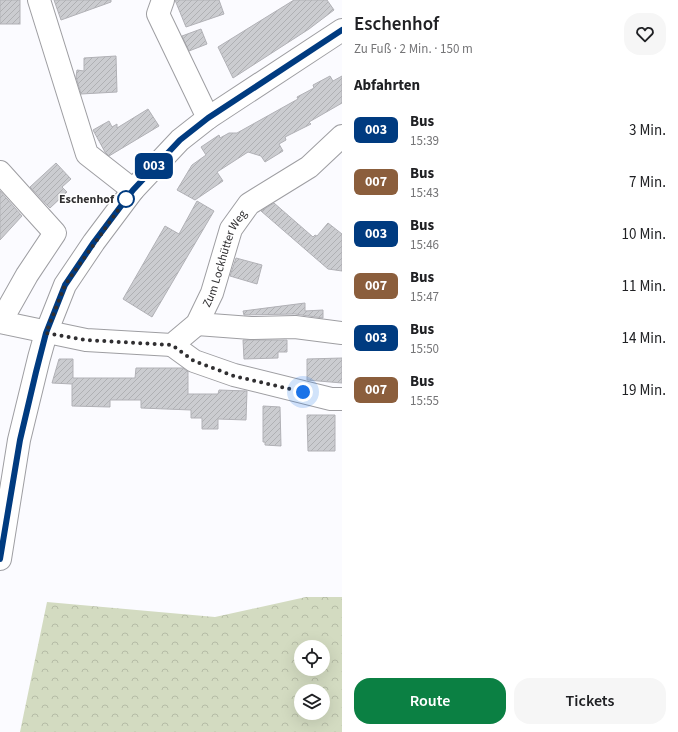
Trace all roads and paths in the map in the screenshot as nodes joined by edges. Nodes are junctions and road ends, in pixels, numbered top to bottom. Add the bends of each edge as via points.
1 (39, 0) edge
2 (163, 0) edge
3 (340, 37) edge
4 (208, 118) junction
5 (342, 136) edge
6 (0, 172) edge
7 (133, 190) junction
8 (1, 321) edge
9 (197, 324) junction
10 (46, 333) junction
11 (342, 333) edge
12 (172, 345) junction
13 (342, 399) edge
14 (0, 559) edge

1 - 7 street via 87,154
2 - 4 street via 158,14
3 - 4 street
4 - 7 street via 180,140
5 - 9 street, Zum Lockhütter Weg via 309,167 249,204 231,229 212,293
6 - 8 street via 54,233
7 - 10 street via 65,285
8 - 10 street
9 - 11 street via 251,328 295,327
9 - 12 street, Zum Lockhütter Weg
10 - 12 street via 86,340
10 - 14 street via 20,440
12 - 13 street via 194,361 234,376

